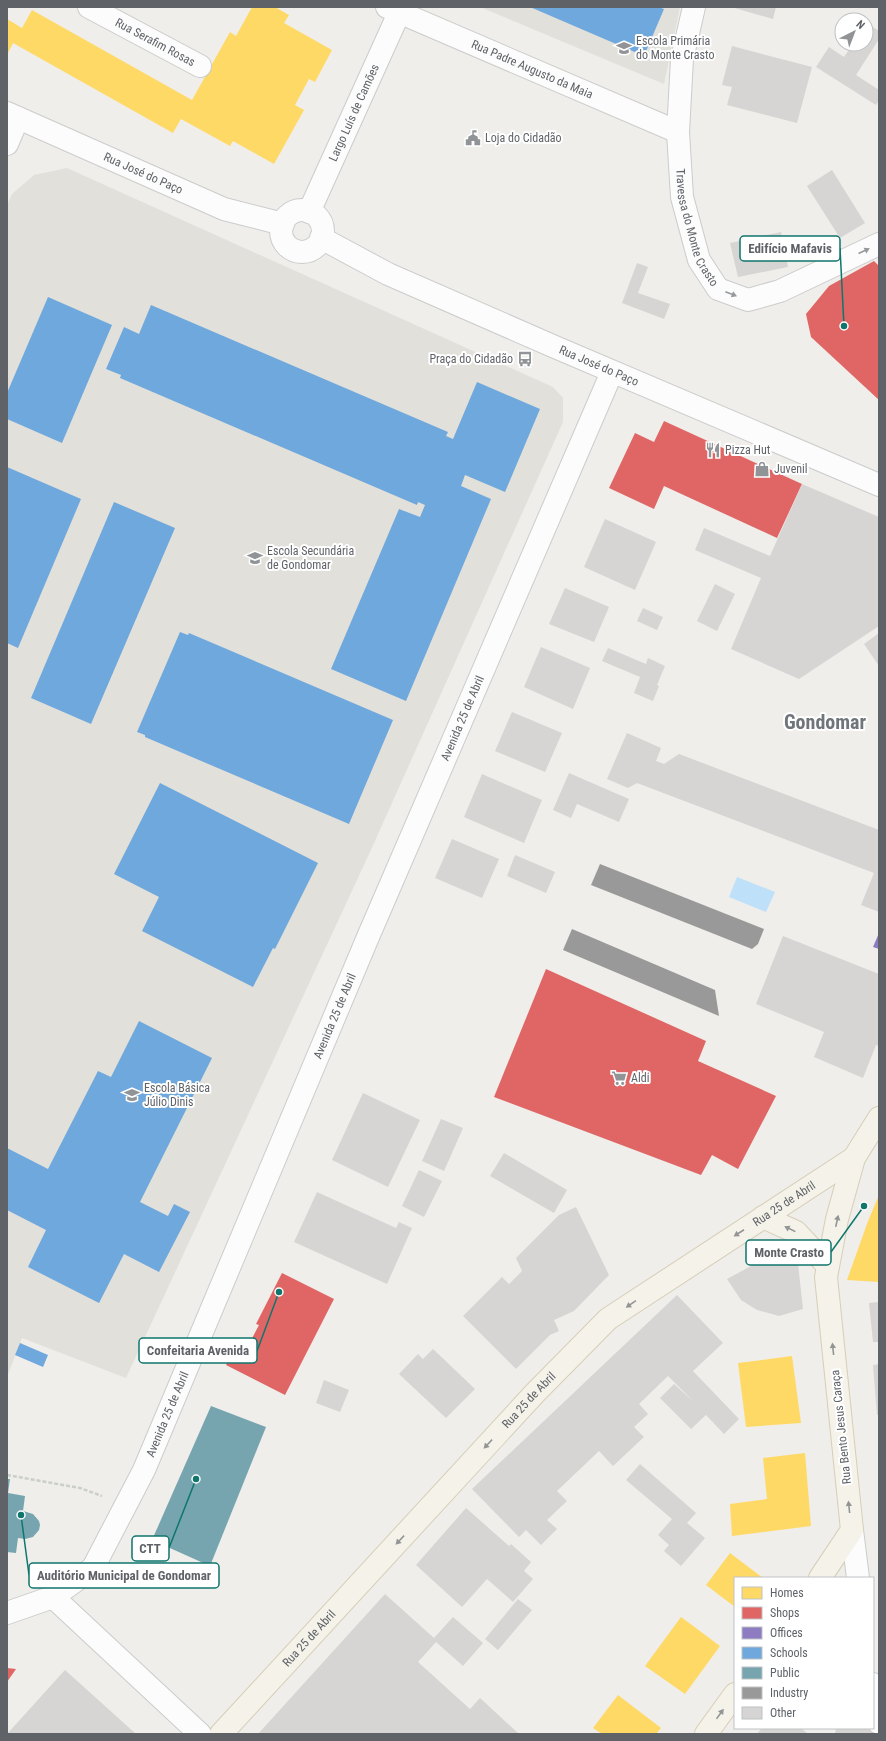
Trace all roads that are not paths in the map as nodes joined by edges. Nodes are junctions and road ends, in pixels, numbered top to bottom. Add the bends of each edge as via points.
1 (89, 7) edge
2 (694, 7) edge
3 (393, 10) edge
4 (200, 66) dead end
5 (12, 115) edge
6 (678, 132) junction
7 (7, 144) edge
8 (309, 212) junction
9 (282, 224) junction
10 (322, 238) junction
11 (879, 244) edge
12 (612, 372) junction
13 (879, 485) edge
14 (879, 1118) edge
15 (854, 1158) junction
16 (763, 1217) junction
17 (828, 1266) junction
18 (852, 1530) junction
19 (821, 1577) edge
20 (858, 1577) edge
21 (53, 1597) junction
22 (7, 1613) edge
23 (874, 1690) edge
24 (734, 1695) edge
25 (879, 1723) edge
26 (200, 1734) edge
27 (221, 1734) edge
28 (706, 1734) edge

1 - 4 street, Rua Serafim Rosas
2 - 6 street, Travessa do Monte Crasto via 682,59
3 - 6 street, Rua Padre Augusto da Maia
3 - 8 street, Largo Luís de Camões
5 - 7 street
5 - 9 street, Rua José do Paço via 224,209
6 -> 11 street, Travessa do Monte Crasto via 682,197 699,260 718,289 748,300 780,291
8 - 9 street via 296,211
8 - 10 street via 316,215 323,227
9 - 10 street via 282,238 286,244 298,251 312,249
10 - 12 street, Rua José do Paço via 388,274
12 - 13 street, Rua José do Paço
12 - 21 street, Avenida 25 de Abril via 144,1470 93,1568
14 - 15 main road, Rua 25 de Abril
15 - 16 main road, Rua 25 de Abril
17 -> 15 main road, Rua Bento Jesus Caraça via 837,1219
17 -> 16 main road via 796,1232
16 -> 27 main road, Rua 25 de Abril via 608,1319 535,1393
18 -> 17 main road, Rua Bento Jesus Caraça via 826,1277
18 - 19 main road
18 - 20 street
21 - 22 street, Avenida 25 de Abril
21 - 26 street
23 - 25 street
28 -> 24 main road

